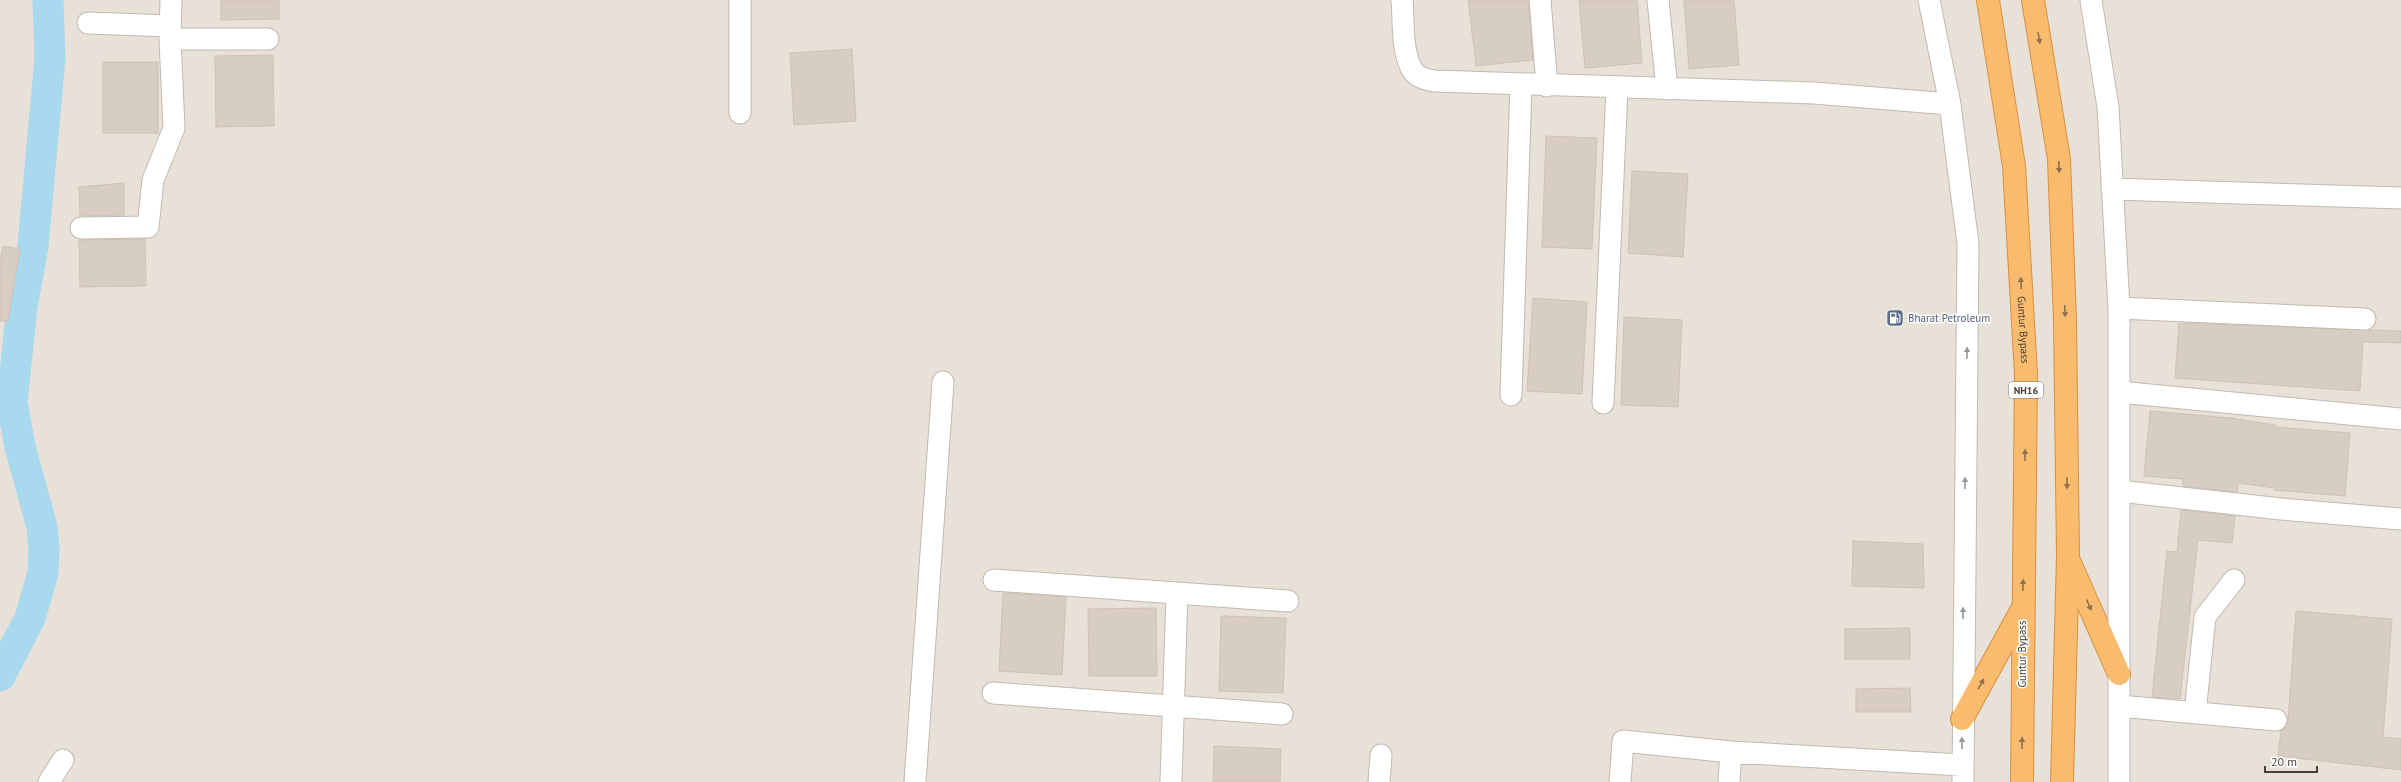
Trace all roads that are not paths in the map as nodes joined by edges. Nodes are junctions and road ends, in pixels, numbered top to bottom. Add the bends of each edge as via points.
1 (170, 0) edge
2 (740, 0) edge
3 (1402, 0) edge
4 (1540, 0) edge
5 (1658, 0) edge
6 (1929, 0) edge
7 (1988, 0) edge
8 (2033, 0) edge
9 (2091, 0) edge
10 (88, 22) dead end
11 (170, 32) junction
12 (268, 39) dead end
13 (1522, 85) junction
14 (1547, 86) junction
15 (1617, 88) junction
16 (1667, 89) junction
17 (1950, 104) junction
18 (740, 113) dead end
19 (2112, 189) junction
20 (2401, 198) edge
21 (81, 228) dead end
22 (2119, 308) junction
23 (2365, 319) dead end
24 (943, 382) dead end
25 (2119, 392) junction
26 (1511, 395) dead end
27 (1603, 403) dead end
28 (2401, 419) edge
29 (2119, 491) junction
30 (2401, 519) edge
31 (2068, 556) junction
32 (994, 580) dead end
33 (2234, 580) dead end
34 (1176, 593) junction
35 (1288, 601) dead end
36 (2023, 609) junction
37 (2119, 674) junction
38 (993, 693) dead end
39 (1173, 706) junction
40 (2119, 706) junction
41 (2195, 713) junction
42 (1282, 714) dead end
43 (1962, 719) junction
44 (2276, 720) dead end
45 (1731, 752) junction
46 (1381, 755) dead end
47 (63, 760) dead end
48 (1963, 773) edge
49 (49, 782) edge
50 (915, 782) edge
51 (1171, 782) edge
52 (1380, 782) edge
53 (1620, 782) edge
54 (1729, 782) edge
55 (2022, 782) edge
56 (2062, 782) edge
57 (2119, 782) edge

1 - 11 street
2 - 18 street
3 - 13 street via 1408,57 1413,71 1421,78 1435,81
4 - 14 street
5 - 16 street
6 - 17 street
36 -> 7 highway, Guntur Bypass / NH16 via 2025,358 2014,166
8 -> 31 highway via 2059,159 2065,320
9 - 19 street via 2108,107
10 - 11 street
11 - 12 street
11 - 21 street via 174,128 153,180 148,227
13 - 14 street
13 - 26 street
14 - 15 street
15 - 16 street
15 - 27 street
16 - 17 street via 1814,93
43 -> 17 street via 1968,244
19 - 20 street
19 - 22 street
22 - 23 street
22 - 25 street
24 - 50 street
25 - 28 street
25 - 29 street
29 - 30 street
29 - 37 street
31 -> 37 highway
31 - 56 highway
32 - 34 street
33 - 41 street via 2205,617
34 - 35 street
34 - 39 street
43 -> 36 highway
55 -> 36 highway, Guntur Bypass / NH16
37 - 40 street
38 - 39 street
39 - 42 street
39 - 51 street
40 - 41 street
40 - 57 street
41 - 44 street
48 -> 43 street
45 - 48 street
45 - 53 street via 1623,741
45 - 54 street
46 - 52 street
47 - 49 street

